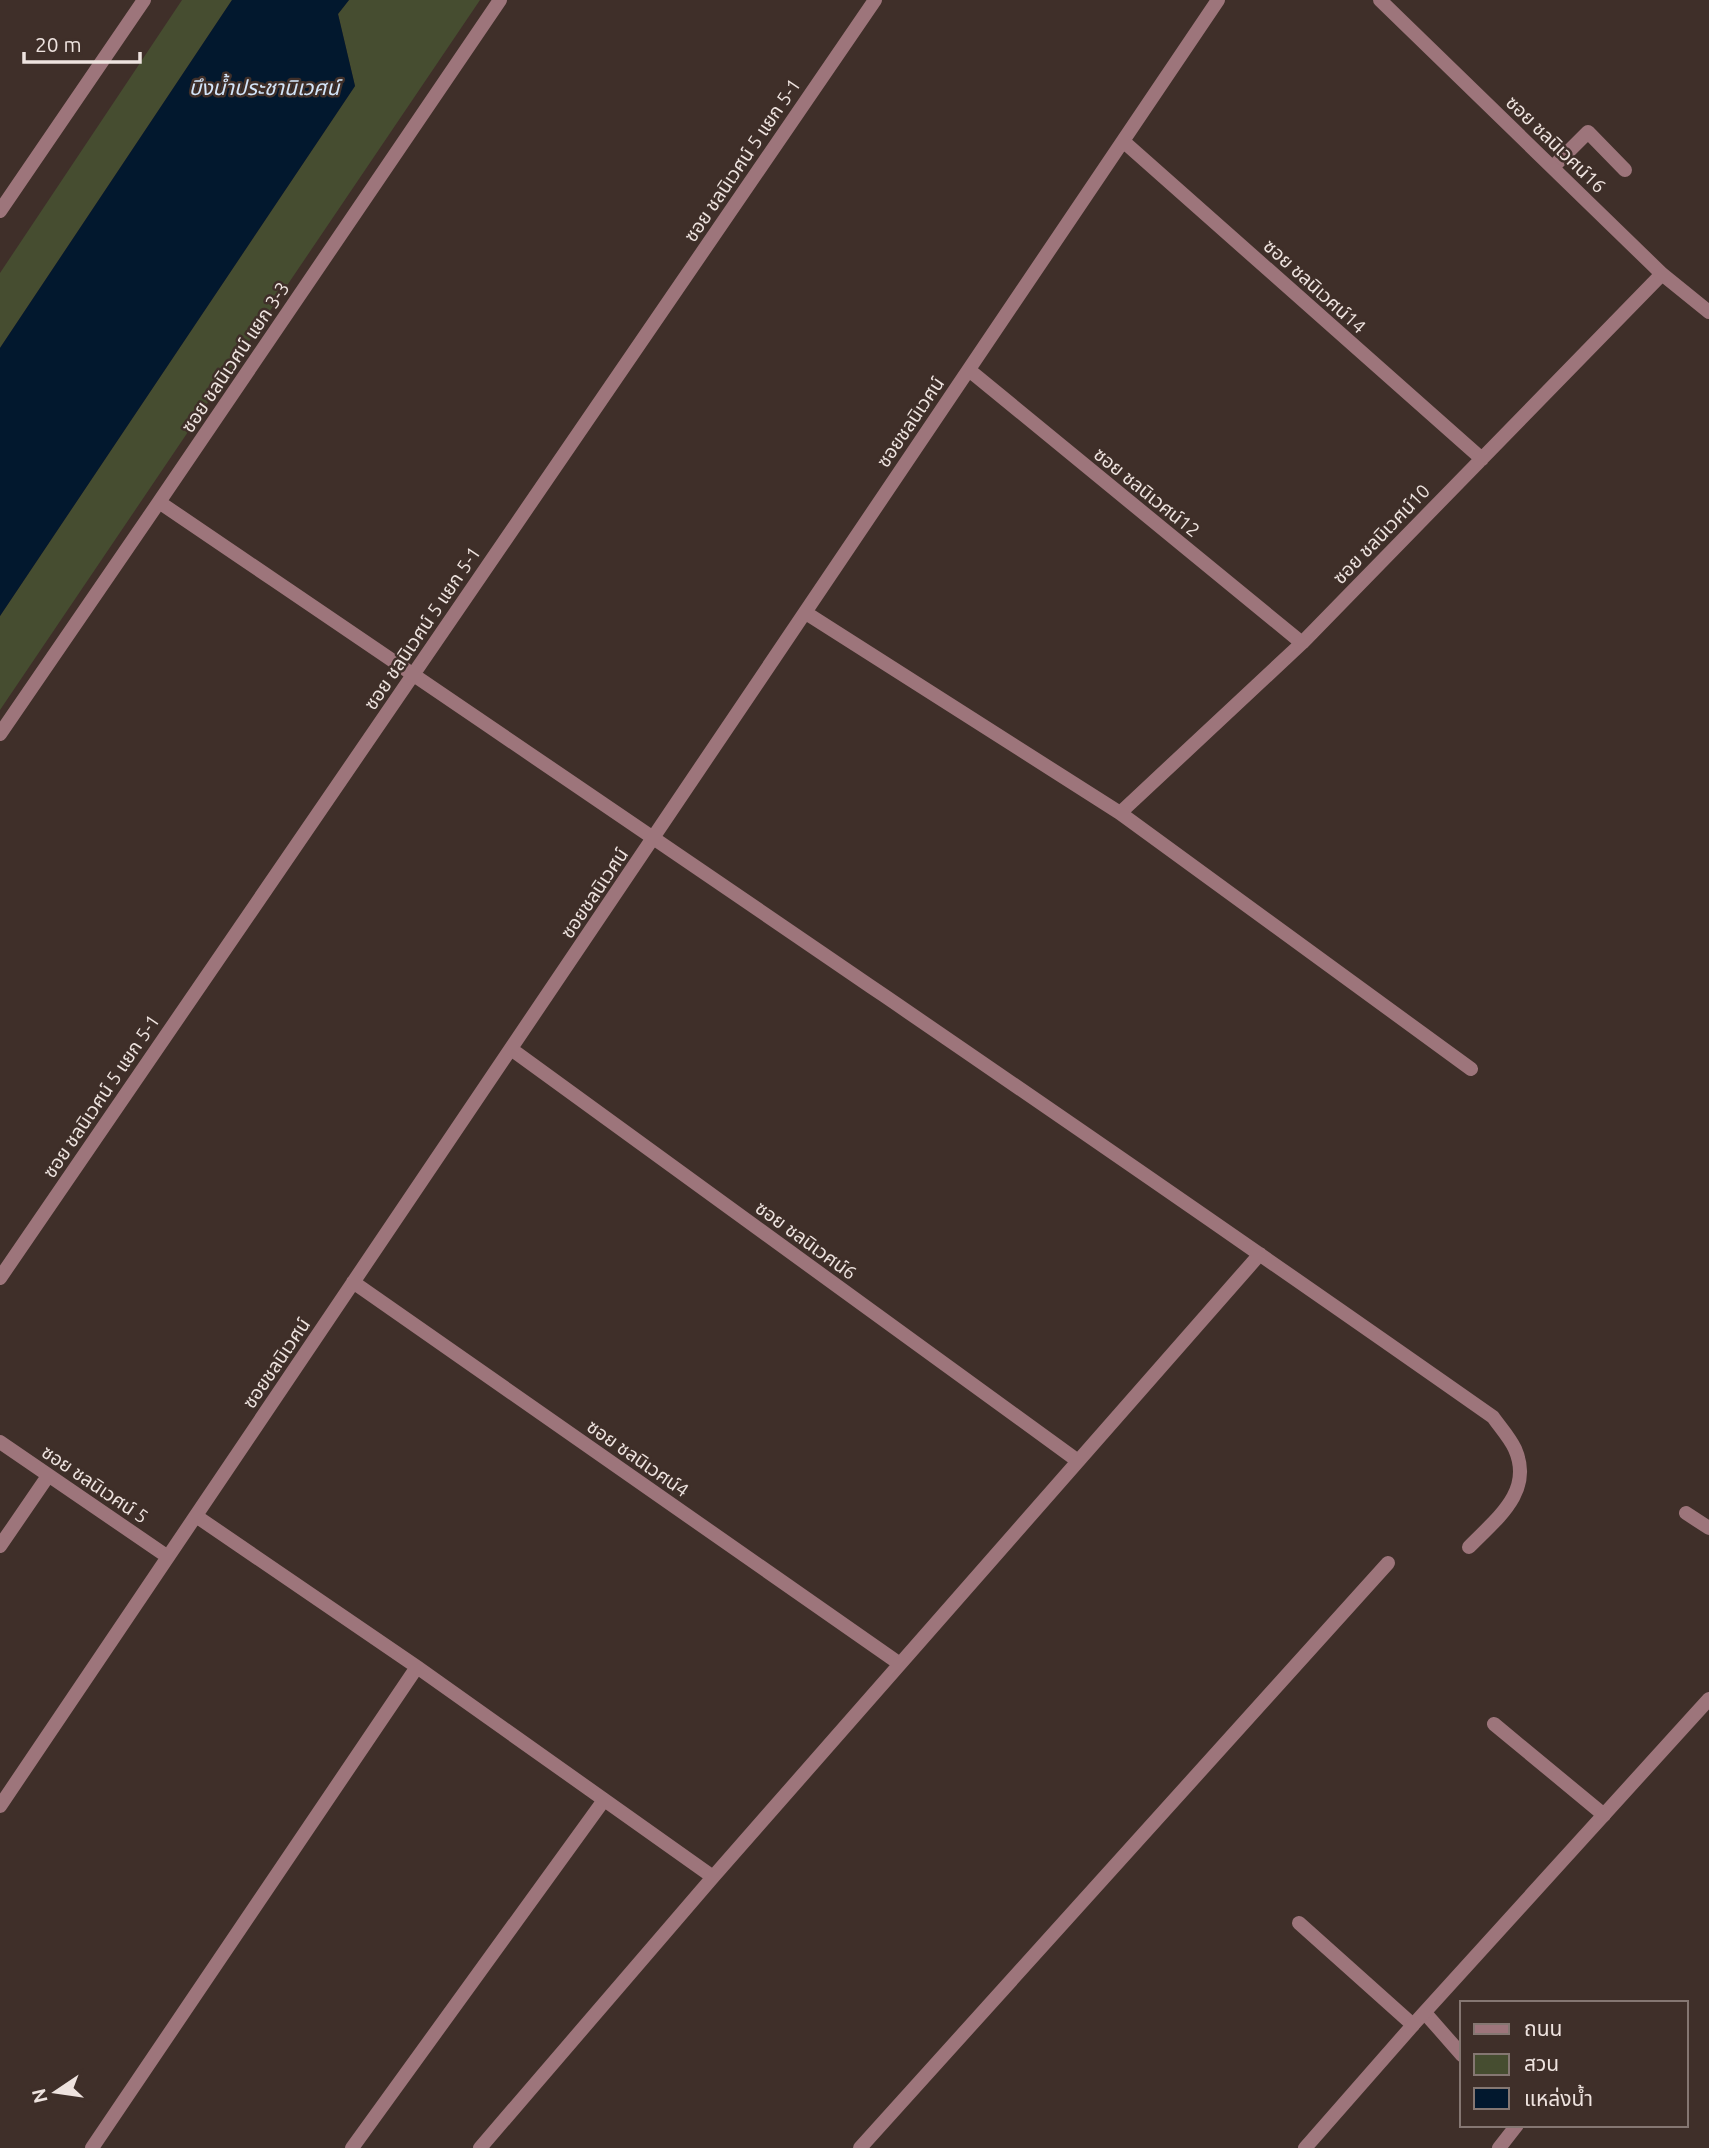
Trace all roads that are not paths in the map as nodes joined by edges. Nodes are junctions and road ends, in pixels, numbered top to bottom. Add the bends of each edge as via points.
1 (144, 0) edge
2 (500, 0) edge
3 (874, 0) edge
4 (1218, 0) edge
5 (1380, 0) edge
6 (1123, 141) junction
7 (1553, 167) junction
8 (1625, 170) dead end
9 (0, 211) edge
10 (1662, 274) junction
11 (1709, 312) edge
12 (968, 370) junction
13 (1482, 459) junction
14 (159, 502) junction
15 (806, 613) junction
16 (1302, 643) junction
17 (414, 675) junction
18 (0, 734) edge
19 (1120, 813) junction
20 (654, 838) junction
21 (511, 1049) junction
22 (1471, 1069) dead end
23 (1260, 1254) junction
24 (0, 1278) edge
25 (353, 1282) junction
26 (0, 1442) edge
27 (1078, 1461) junction
28 (48, 1476) junction
29 (1686, 1513) dead end
30 (196, 1516) junction
31 (1709, 1528) edge
32 (0, 1546) edge
33 (1469, 1547) dead end
34 (169, 1557) junction
35 (1388, 1563) dead end
36 (900, 1664) junction
37 (417, 1667) junction
38 (1709, 1699) edge
39 (1494, 1724) dead end
40 (604, 1800) junction
41 (0, 1806) edge
42 (1604, 1815) junction
43 (713, 1877) junction
44 (1300, 1923) dead end
45 (1425, 2012) junction
46 (1413, 2025) junction
47 (1460, 2053) edge
48 (1515, 2127) edge
49 (92, 2148) edge
50 (352, 2148) edge
51 (480, 2148) edge
52 (860, 2148) edge
53 (1305, 2148) edge
54 (1499, 2148) edge

1 - 9 street
2 - 14 street, ซอย ชลนิเวศน์ แยก 3-3
3 - 17 street, ซอย ชลนิเวศน์ 5 แยก 5-1
4 - 6 street, ซอยชลนิเวศน์
5 - 7 street, ซอย ชลนิเวศน์16
6 - 12 street, ซอยชลนิเวศน์
6 - 13 street, ซอย ชลนิเวศน์14
7 - 8 street via 1588,132
7 - 10 street, ซอย ชลนิเวศน์16
10 - 11 street, ซอย ชลนิเวศน์16
10 - 13 street, ซอย ชลนิเวศน์10
12 - 15 street, ซอยชลนิเวศน์
12 - 16 street, ซอย ชลนิเวศน์12
13 - 16 street, ซอย ชลนิเวศน์10
14 - 17 street
14 - 18 street, ซอย ชลนิเวศน์ แยก 3-3
15 - 19 street
15 - 20 street, ซอยชลนิเวศน์
16 - 19 street, ซอย ชลนิเวศน์10
17 - 20 street
17 - 24 street, ซอย ชลนิเวศน์ 5 แยก 5-1
19 - 22 street
20 - 21 street, ซอยชลนิเวศน์
20 - 23 street
21 - 25 street, ซอยชลนิเวศน์
21 - 27 street, ซอย ชลนิเวศน์6
23 - 27 street
23 - 33 street via 1493,1417 1515,1449 1521,1479 1512,1501
25 - 30 street, ซอยชลนิเวศน์
25 - 36 street, ซอย ชลนิเวศน์4
26 - 28 street, ซอย ชลนิเวศน์ 5
27 - 36 street
28 - 32 street
28 - 34 street, ซอย ชลนิเวศน์ 5
29 - 31 street
30 - 34 street, ซอยชลนิเวศน์
30 - 37 street
34 - 41 street, ซอยชลนิเวศน์
35 - 52 street
36 - 43 street
37 - 40 street
37 - 49 street
38 - 42 street
39 - 42 street
40 - 43 street
40 - 50 street
42 - 45 street
43 - 51 street
44 - 46 street
45 - 46 street
45 - 47 street
46 - 53 street
48 - 54 street

